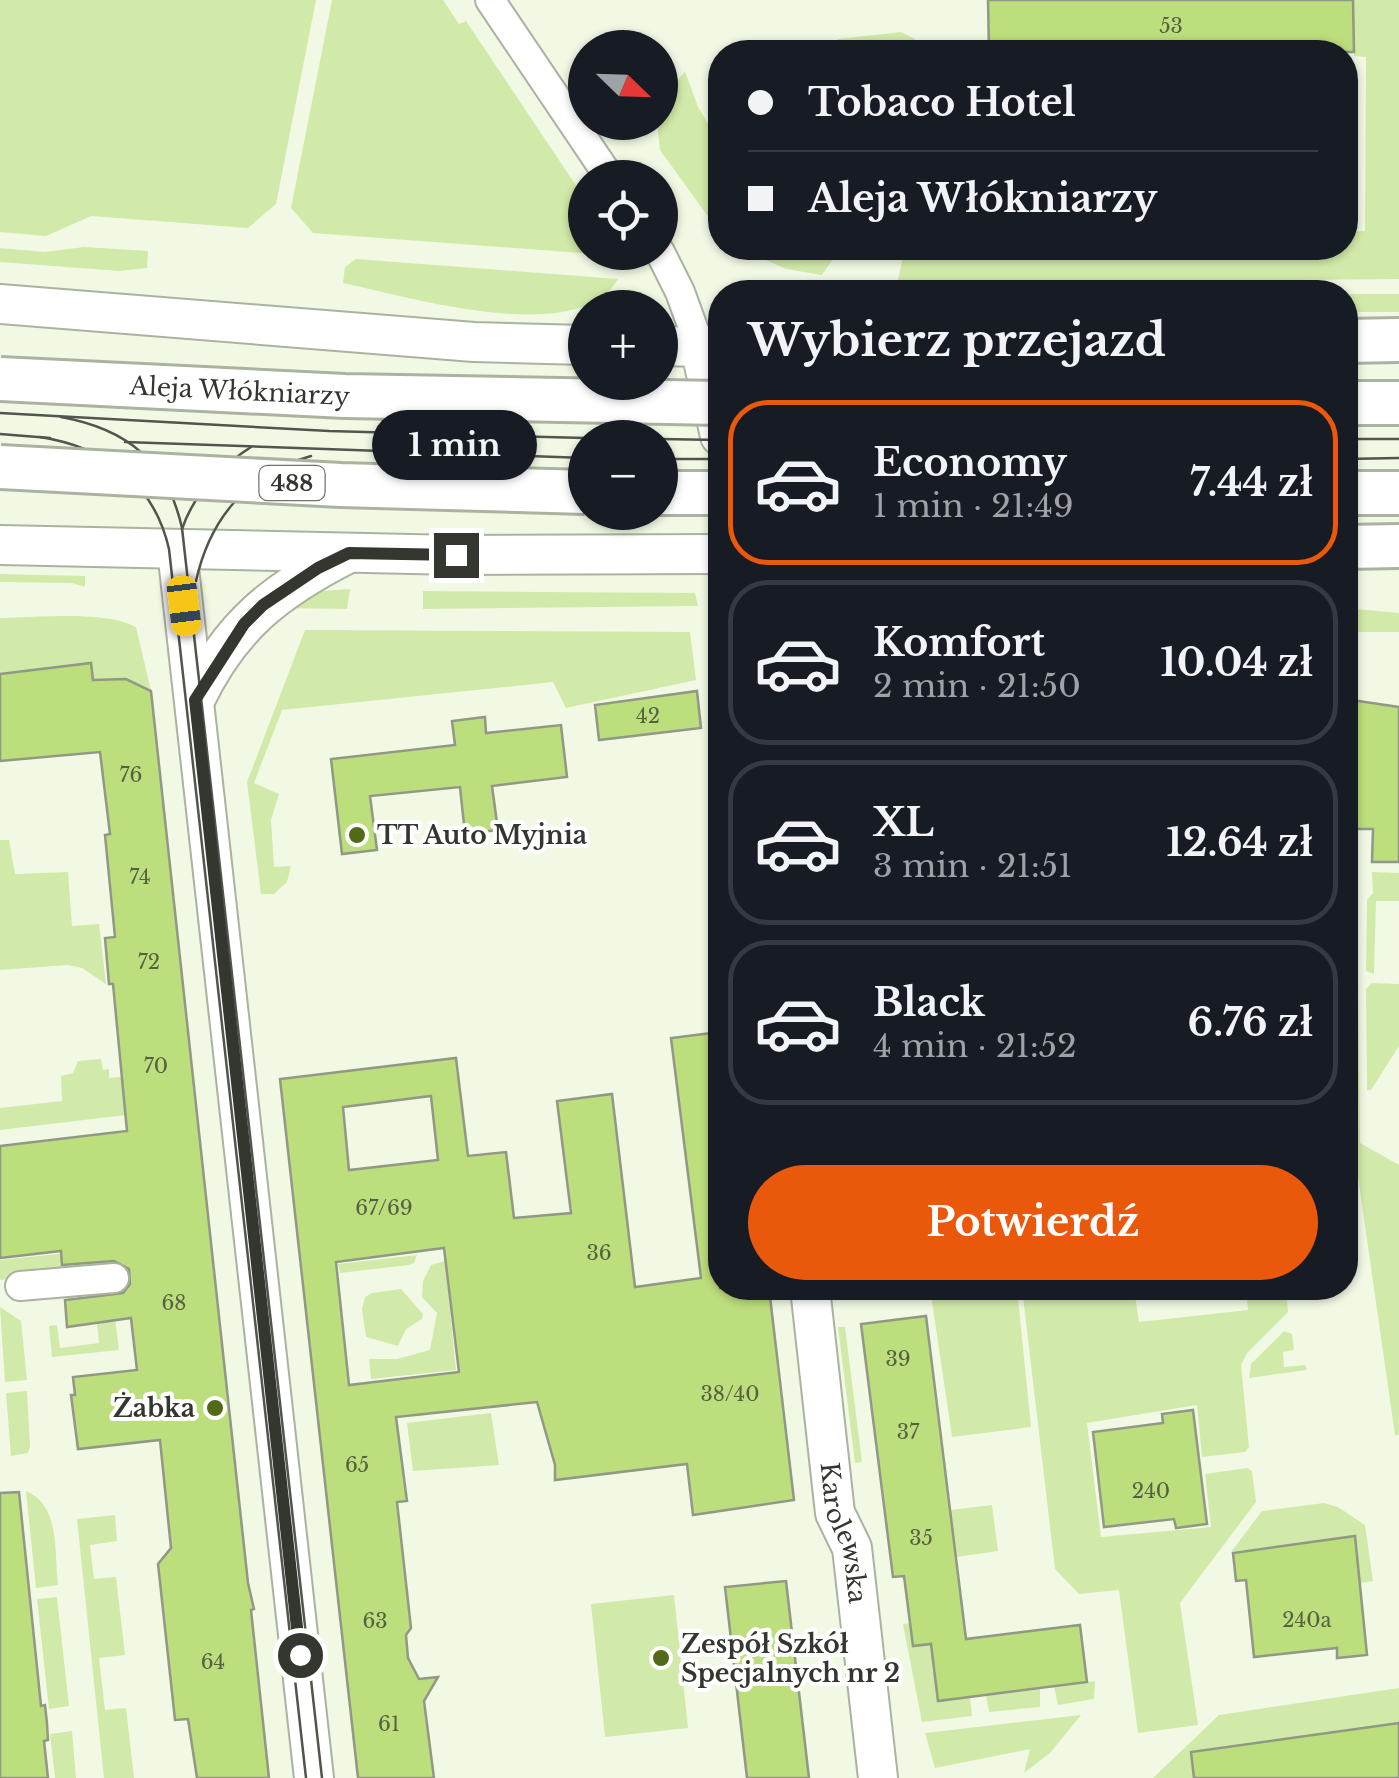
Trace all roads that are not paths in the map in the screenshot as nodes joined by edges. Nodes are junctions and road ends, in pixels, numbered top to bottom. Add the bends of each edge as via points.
1 (490, 0) edge
2 (598, 160) edge
3 (669, 270) edge
4 (0, 304) edge
5 (1399, 340) edge
6 (1358, 341) edge
7 (568, 345) edge
8 (693, 347) edge
9 (0, 379) edge
10 (708, 396) edge
11 (1399, 402) edge
12 (1358, 403) edge
13 (708, 404) edge
14 (0, 467) edge
15 (568, 492) edge
16 (678, 493) edge
17 (1358, 493) edge
18 (1399, 493) edge
19 (708, 494) edge
20 (0, 545) edge
21 (1399, 546) edge
22 (1358, 547) edge
23 (177, 550) junction
24 (349, 553) junction
25 (708, 554) edge
26 (195, 700) junction
27 (114, 1278) dead end
28 (20, 1286) dead end
29 (811, 1300) edge
30 (314, 1778) edge
31 (878, 1778) edge

1 - 2 street
3 - 8 street
4 - 7 street
5 - 6 main road
8 - 10 street
9 - 13 main road, Aleja Włókniarzy, bridge
11 - 12 main road
14 - 15 main road, 488, bridge
16 - 19 main road
17 - 18 main road
20 - 23 street
21 - 22 main road
23 - 24 street
23 - 26 street
24 - 25 street
24 - 26 street via 257,610
26 - 30 street
27 - 28 street
29 - 31 street, Karolewska via 835,1514 852,1548

